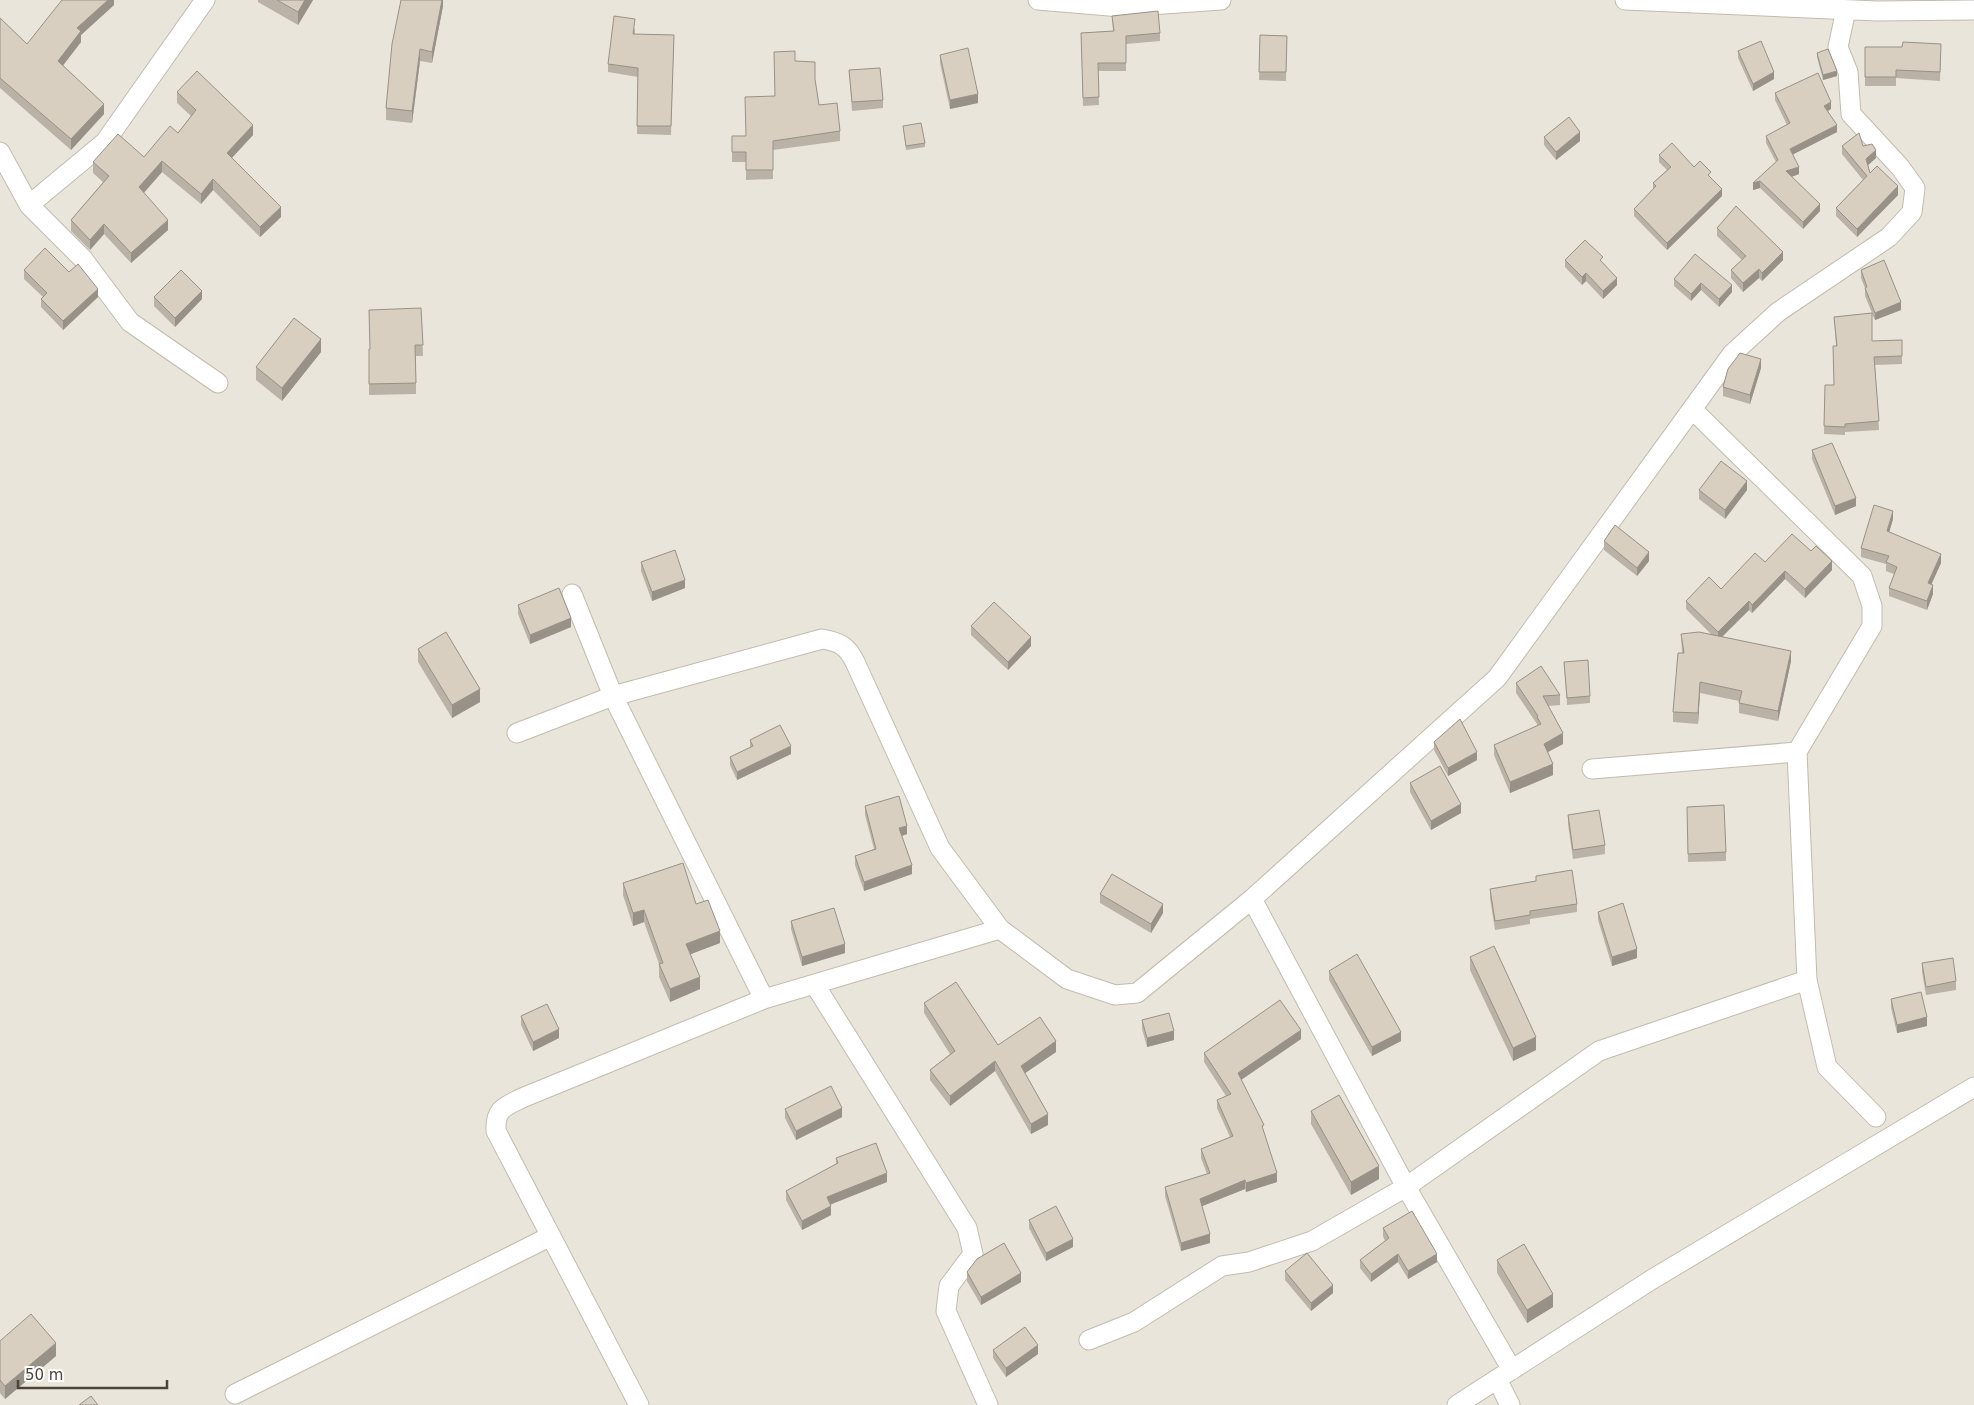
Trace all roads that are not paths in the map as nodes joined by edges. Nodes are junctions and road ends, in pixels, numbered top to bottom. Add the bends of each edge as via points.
1 (205, 0) edge
2 (1038, 0) edge
3 (1221, 0) edge
4 (1625, 0) edge
5 (1846, 10) junction
6 (1974, 10) edge
7 (0, 152) edge
8 (29, 205) junction
9 (218, 383) dead end
10 (1693, 410) junction
11 (572, 594) dead end
12 (613, 696) junction
13 (517, 733) dead end
14 (1797, 752) junction
15 (1592, 769) dead end
16 (1252, 899) junction
17 (1000, 930) junction
18 (1807, 980) junction
19 (815, 985) junction
20 (764, 999) junction
21 (1974, 1086) edge
22 (1876, 1117) dead end
23 (1406, 1187) junction
24 (551, 1236) junction
25 (1089, 1340) dead end
26 (1504, 1374) junction
27 (235, 1394) dead end
28 (639, 1405) edge
29 (988, 1405) edge
30 (1457, 1405) edge
31 (1510, 1405) edge

1 - 8 street via 105,142
2 - 3 street via 1121,7
4 - 5 street
5 - 6 street
5 - 10 street via 1838,47 1848,72 1851,114 1915,188 1912,212 1889,236 1778,312 1751,336 1732,354
7 - 8 street
8 - 9 street via 83,259 130,322
10 - 14 street via 1862,576 1872,606 1872,626
10 - 16 street via 1497,678
11 - 12 street
12 - 13 street
12 - 17 street via 822,639 839,642 848,648 856,662 940,848
12 - 20 street
14 - 15 street
14 - 18 street
16 - 17 street via 1137,993 1115,995 1067,979
16 - 23 street
17 - 19 street
18 - 22 street via 1826,1068
18 - 23 street via 1598,1050
19 - 20 street
19 - 29 street via 968,1228 973,1254 948,1286 946,1311
20 - 24 street via 503,1108 495,1118 496,1131
21 - 26 street via 1651,1280
23 - 25 street via 1312,1241 1249,1262 1222,1266 1134,1322
23 - 26 street
24 - 27 street
24 - 28 street
26 - 30 street
26 - 31 street

